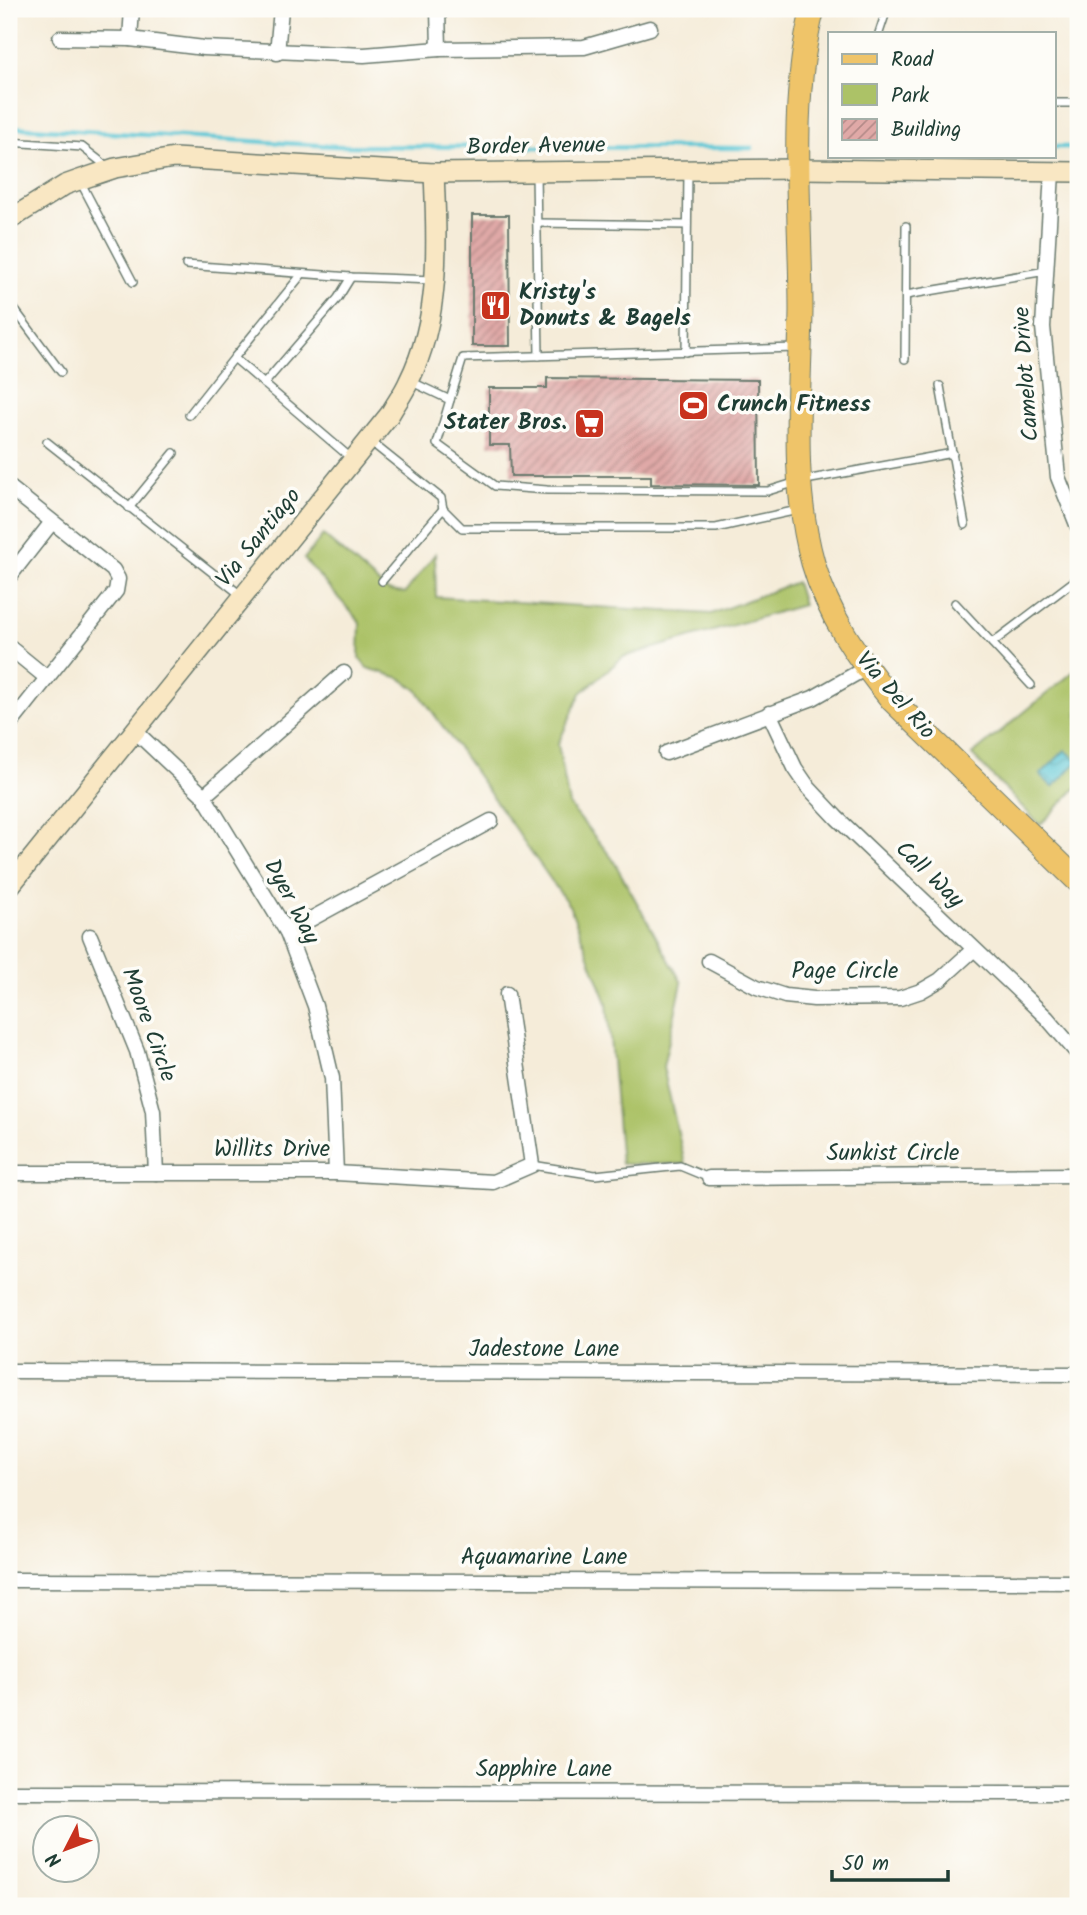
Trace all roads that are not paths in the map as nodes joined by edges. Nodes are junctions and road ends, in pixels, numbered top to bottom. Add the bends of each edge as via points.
1 (132, 9) edge
2 (281, 9) edge
3 (438, 9) edge
4 (813, 9) edge
5 (887, 9) edge
6 (650, 28) dead end
7 (879, 32) edge
8 (60, 38) dead end
9 (130, 39) junction
10 (439, 49) junction
11 (277, 52) junction
12 (1056, 103) edge
13 (1078, 103) edge
14 (9, 142) edge
15 (111, 169) junction
16 (798, 169) junction
17 (688, 170) junction
18 (536, 172) junction
19 (1052, 172) junction
20 (1078, 172) edge
21 (434, 173) junction
22 (79, 180) junction
23 (9, 220) edge
24 (537, 223) junction
25 (687, 225) junction
26 (906, 226) dead end
27 (186, 265) dead end
28 (1046, 271) junction
29 (302, 274) junction
30 (351, 277) junction
31 (435, 280) junction
32 (133, 282) dead end
33 (906, 295) junction
34 (9, 302) edge
35 (800, 348) junction
36 (686, 352) junction
37 (539, 356) junction
38 (234, 358) junction
39 (905, 359) dead end
40 (61, 372) dead end
41 (410, 380) junction
42 (264, 384) junction
43 (940, 386) dead end
44 (450, 400) junction
45 (189, 415) dead end
46 (369, 440) junction
47 (47, 442) dead end
48 (174, 453) dead end
49 (953, 453) junction
50 (353, 460) junction
51 (800, 481) junction
52 (9, 487) edge
53 (129, 508) junction
54 (1075, 508) edge
55 (443, 509) junction
56 (802, 509) junction
57 (52, 522) junction
58 (965, 525) dead end
59 (1078, 527) edge
60 (9, 577) edge
61 (1078, 578) edge
62 (382, 581) dead end
63 (243, 597) junction
64 (956, 603) dead end
65 (992, 643) junction
66 (9, 647) edge
67 (866, 668) junction
68 (344, 673) dead end
69 (47, 678) junction
70 (1031, 685) dead end
71 (769, 713) junction
72 (9, 726) edge
73 (135, 731) junction
74 (666, 753) dead end
75 (204, 796) junction
76 (491, 821) dead end
77 (1078, 881) edge
78 (9, 887) edge
79 (287, 932) junction
80 (90, 936) dead end
81 (973, 950) junction
82 (709, 961) dead end
83 (508, 994) dead end
84 (1078, 1054) edge
85 (532, 1165) junction
86 (9, 1173) edge
87 (156, 1173) junction
88 (336, 1173) junction
89 (1078, 1175) edge
90 (709, 1178) joint
91 (9, 1371) edge
92 (1078, 1374) edge
93 (9, 1580) edge
94 (1078, 1582) edge
95 (9, 1792) edge
96 (1078, 1793) edge

1 - 9 street
2 - 11 street
3 - 10 street
4 - 16 main road, Via Del Rio via 804,56
5 - 7 lane
6 - 10 street via 584,47
8 - 9 street
9 - 11 street
10 - 11 street via 364,55
12 - 13 lane
14 - 15 lane via 82,147
15 - 21 street, Border Avenue via 174,158
15 - 22 street, Border Avenue
16 - 17 street, Border Avenue
16 - 19 street, Border Avenue
16 - 35 main road, Via Del Rio
17 - 18 street, Border Avenue
17 - 25 lane
18 - 21 street, Border Avenue
18 - 24 lane
19 - 20 street, Border Avenue
19 - 28 street, Camelot Drive
21 - 31 street, Via Santiago
22 - 23 street, Border Avenue
22 - 32 lane
24 - 25 lane
24 - 37 lane
25 - 36 lane
26 - 33 lane
27 - 29 lane
28 - 33 lane
28 - 54 street, Camelot Drive via 1043,327 1058,477
29 - 30 lane
29 - 38 lane
30 - 31 lane
30 - 42 lane
31 - 41 street, Via Santiago via 427,331
33 - 39 lane
34 - 40 lane
35 - 36 lane
35 - 51 main road, Via Del Rio
36 - 37 lane
37 - 44 lane via 463,358
38 - 42 lane
38 - 45 lane
41 - 44 lane
41 - 46 street, Via Santiago
42 - 50 lane
43 - 49 lane
44 - 51 lane via 437,444 495,486 768,491
46 - 50 street, Via Santiago
46 - 55 lane via 441,498
47 - 53 lane
48 - 53 lane
49 - 51 lane
49 - 58 lane
50 - 63 street, Via Santiago
51 - 56 main road, Via Del Rio
52 - 57 street
53 - 63 lane
54 - 59 street, Camelot Drive
55 - 56 lane via 462,528 716,528
55 - 62 lane
56 - 67 main road, Via Del Rio via 823,592
57 - 60 street
57 - 69 street via 113,569 118,579 116,591
61 - 65 lane
63 - 73 street, Via Santiago
64 - 65 lane
65 - 70 lane
66 - 69 street
67 - 71 street via 813,698
67 - 77 main road, Via Del Rio via 892,700
68 - 75 street
69 - 72 street
71 - 74 street
71 - 81 street, Call Way via 808,787
73 - 75 street, Dyer Way
73 - 78 street, Via Santiago
75 - 79 street, Dyer Way
76 - 79 street
79 - 88 street, Dyer Way via 315,1006 332,1078
80 - 87 street, Moore Circle via 137,1051 153,1111
81 - 82 street, Page Circle via 940,979 901,998 785,996 757,987
81 - 84 street, Call Way via 1047,1018
83 - 85 street
85 - 88 street, Willits Drive via 493,1182
85 - 90 lane via 595,1175 680,1166
86 - 87 street, Willits Drive
87 - 88 street, Willits Drive
89 - 90 street, Sunkist Circle
91 - 92 street, Jadestone Lane
93 - 94 street, Aquamarine Lane
95 - 96 street, Sapphire Lane

